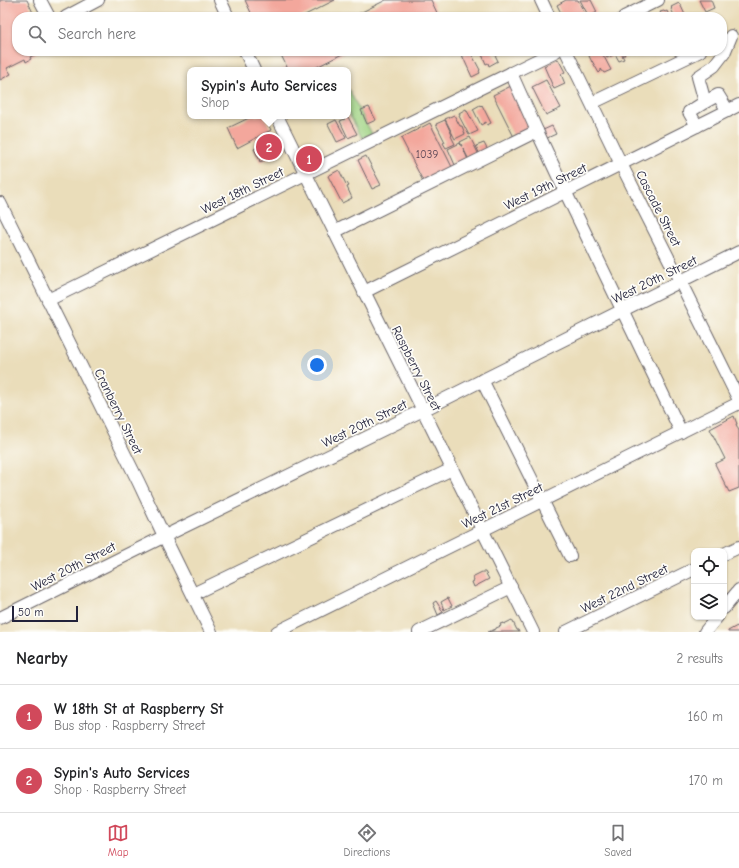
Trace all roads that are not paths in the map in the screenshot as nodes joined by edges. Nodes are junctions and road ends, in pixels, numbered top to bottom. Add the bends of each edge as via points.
1 (40, 0) edge
2 (98, 0) edge
3 (220, 0) edge
4 (541, 0) edge
5 (658, 0) edge
6 (46, 12) edge
7 (75, 12) edge
8 (226, 12) edge
9 (547, 12) edge
10 (634, 12) edge
11 (731, 36) edge
12 (727, 46) edge
13 (247, 56) edge
14 (546, 56) edge
15 (568, 56) edge
16 (690, 56) edge
17 (722, 56) edge
18 (253, 67) edge
19 (511, 73) junction
20 (705, 102) junction
21 (592, 103) junction
22 (739, 105) edge
23 (728, 111) junction
24 (278, 119) edge
25 (697, 126) junction
26 (537, 131) junction
27 (621, 164) junction
28 (306, 174) junction
29 (565, 191) junction
30 (0, 203) edge
31 (334, 232) junction
32 (739, 252) edge
33 (680, 281) junction
34 (364, 292) junction
35 (48, 300) junction
36 (622, 310) junction
37 (482, 380) junction
38 (739, 400) edge
39 (739, 403) edge
40 (423, 410) junction
41 (682, 432) junction
42 (452, 469) junction
43 (542, 500) junction
44 (482, 530) junction
45 (164, 536) junction
46 (739, 547) edge
47 (727, 553) edge
48 (570, 556) dead end
49 (691, 570) edge
50 (511, 587) junction
51 (739, 590) edge
52 (193, 594) junction
53 (727, 604) edge
54 (0, 617) edge
55 (715, 620) edge
56 (211, 632) edge
57 (277, 632) edge
58 (419, 632) edge
59 (533, 632) edge
60 (566, 632) edge
61 (705, 632) edge

1 - 6 street
2 - 7 street
3 - 8 street
4 - 9 street
5 - 10 street
11 - 12 street
13 - 18 street
14 - 19 street, West 18th Street
15 - 21 street, Cascade Street
16 - 21 street
17 - 20 street via 714,66 698,77
19 - 26 street
19 - 28 street, West 18th Street
20 - 23 street via 718,95
20 - 25 street via 689,112
21 - 27 street, Cascade Street
22 - 23 street, West 19th Street
23 - 25 street, West 19th Street
24 - 28 street, Raspberry Street
25 - 27 street, West 19th Street
26 - 29 street
26 - 31 street
27 - 29 street, West 19th Street
27 - 33 street, Cascade Street
28 - 31 street, Raspberry Street
28 - 35 street, West 18th Street
29 - 34 street, West 19th Street
29 - 36 street
30 - 35 street, Cranberry Street
31 - 34 street, Raspberry Street
32 - 33 street, West 20th Street
33 - 36 street, West 20th Street
33 - 38 street, Cascade Street
34 - 40 street, Raspberry Street
35 - 45 street, Cranberry Street
36 - 37 street, West 20th Street
36 - 41 street
37 - 40 street, West 20th Street
37 - 43 street
39 - 41 street, West 21st Street
40 - 42 street, Raspberry Street
40 - 45 street, West 20th Street
41 - 43 street, West 21st Street
42 - 44 street, Raspberry Street
42 - 52 street
43 - 44 street, West 21st Street
43 - 48 street
44 - 50 street, Raspberry Street
44 - 57 street, West 21st Street
45 - 52 street, Cranberry Street
45 - 54 street, West 20th Street
46 - 47 street
49 - 60 street, West 22nd Street
50 - 58 street
50 - 59 street, Raspberry Street
51 - 53 street
52 - 56 street, Cranberry Street
55 - 61 street

